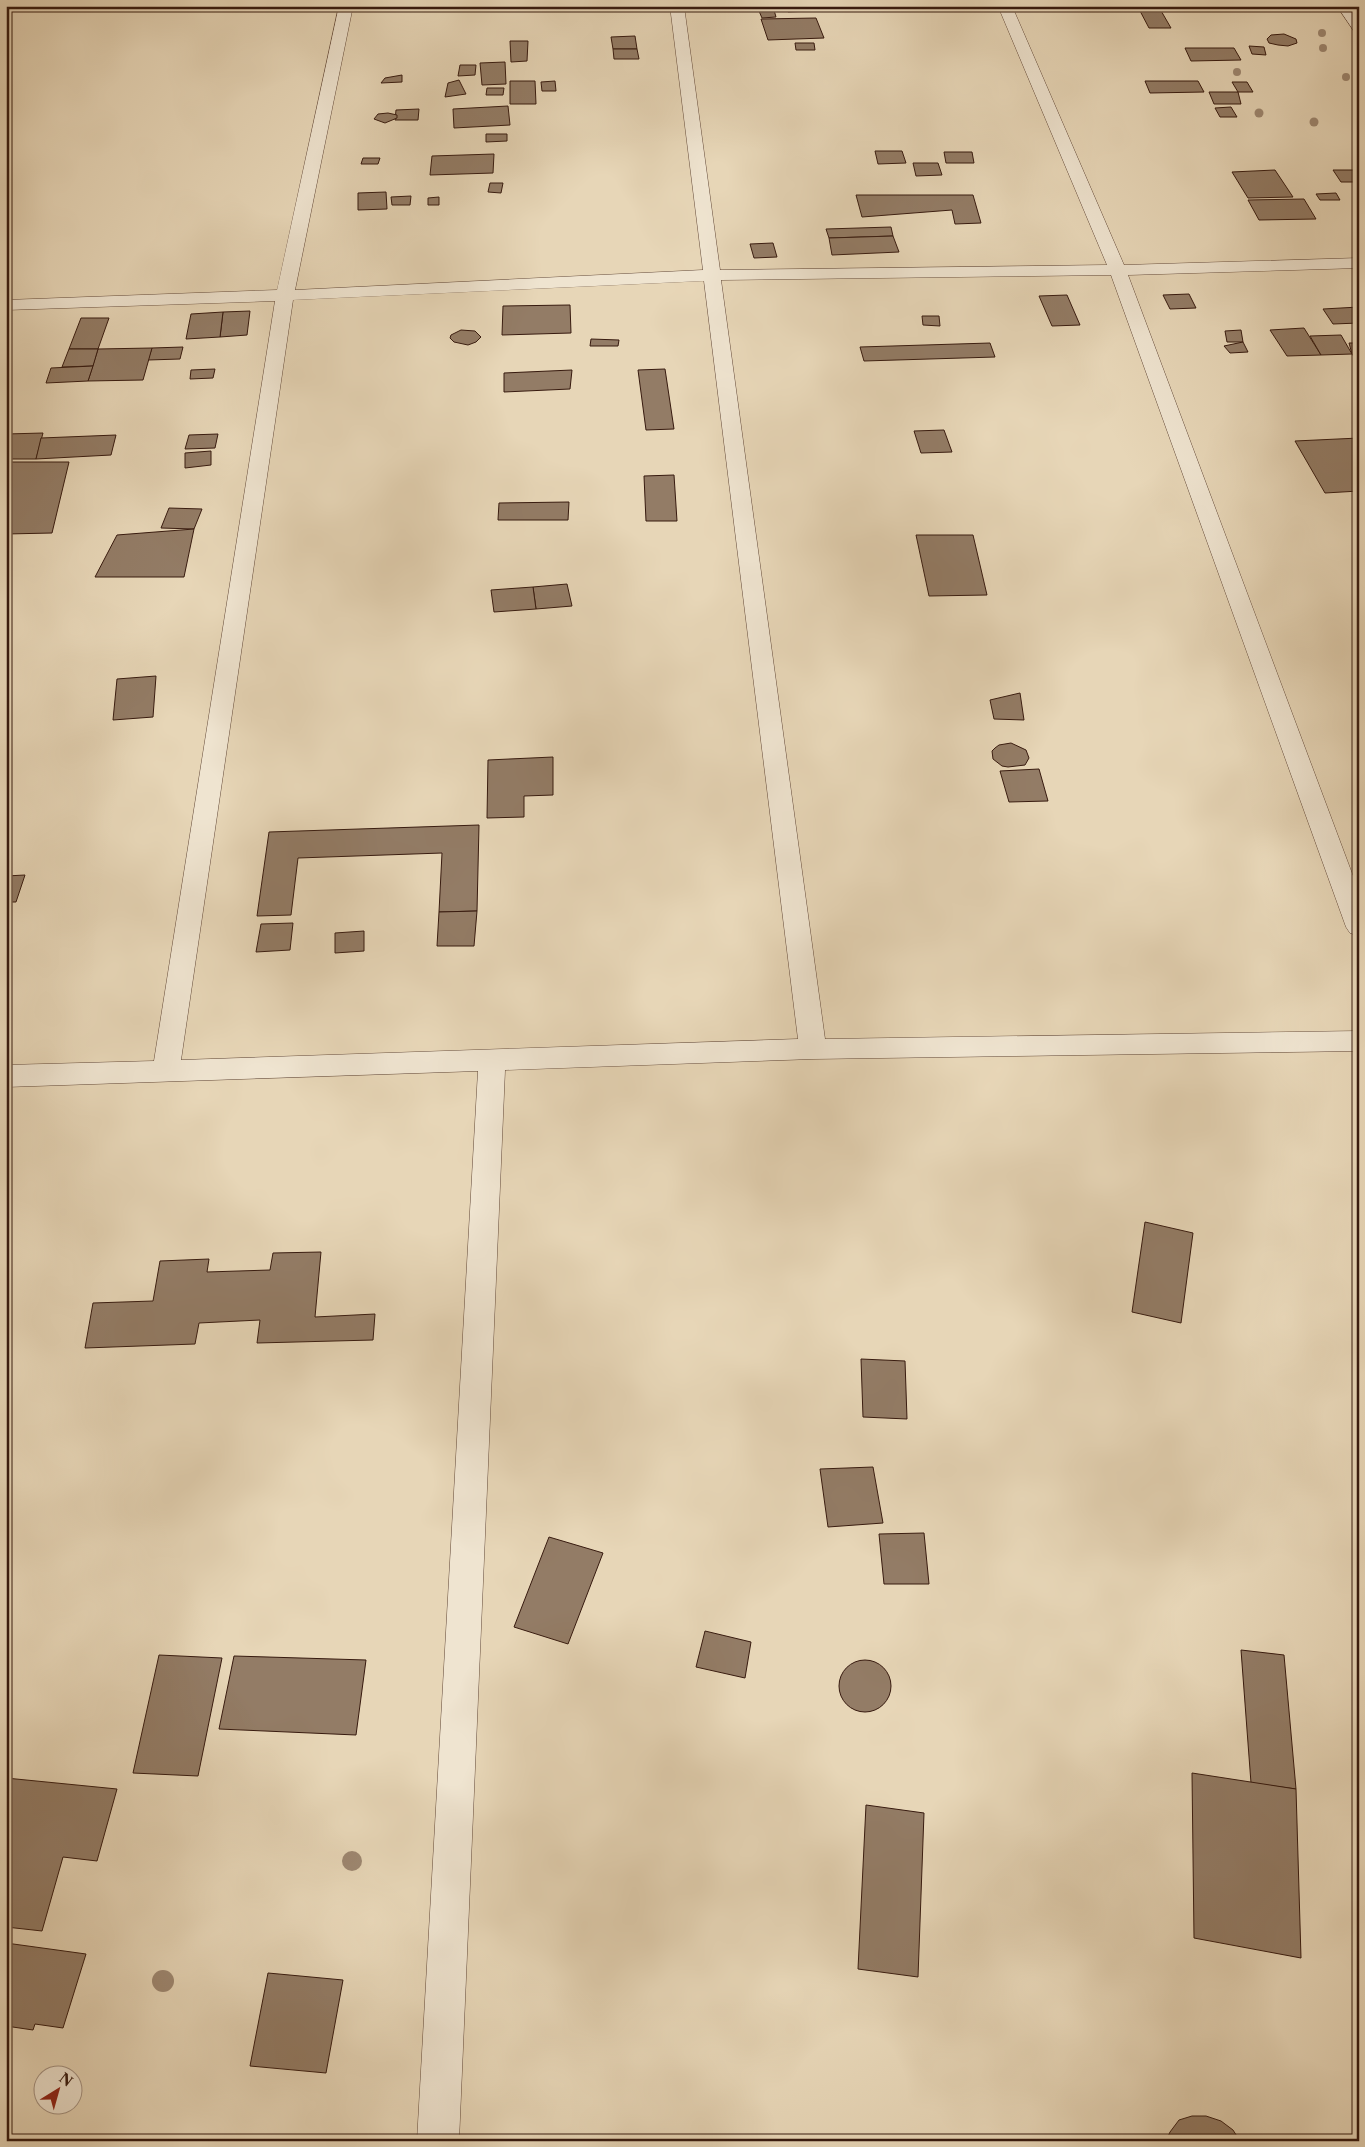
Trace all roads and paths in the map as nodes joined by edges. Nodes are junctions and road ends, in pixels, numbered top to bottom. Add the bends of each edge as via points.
1 (346, 6) edge
2 (677, 6) edge
3 (1005, 6) edge
4 (1344, 6) edge
5 (1359, 28) edge
6 (1359, 263) edge
7 (1118, 270) junction
8 (711, 275) junction
9 (285, 294) junction
10 (6, 306) edge
11 (1359, 927) edge
12 (1359, 1041) edge
13 (813, 1049) junction
14 (492, 1058) junction
15 (166, 1070) junction
16 (6, 1076) edge
17 (438, 2141) edge

1 - 9 street
2 - 8 street
3 - 7 street
4 - 5 street
6 - 7 street
7 - 8 street
7 - 11 street
8 - 9 street
8 - 13 street
9 - 10 street
9 - 15 street
12 - 13 street
13 - 14 street
14 - 15 street
14 - 17 street
15 - 16 street

